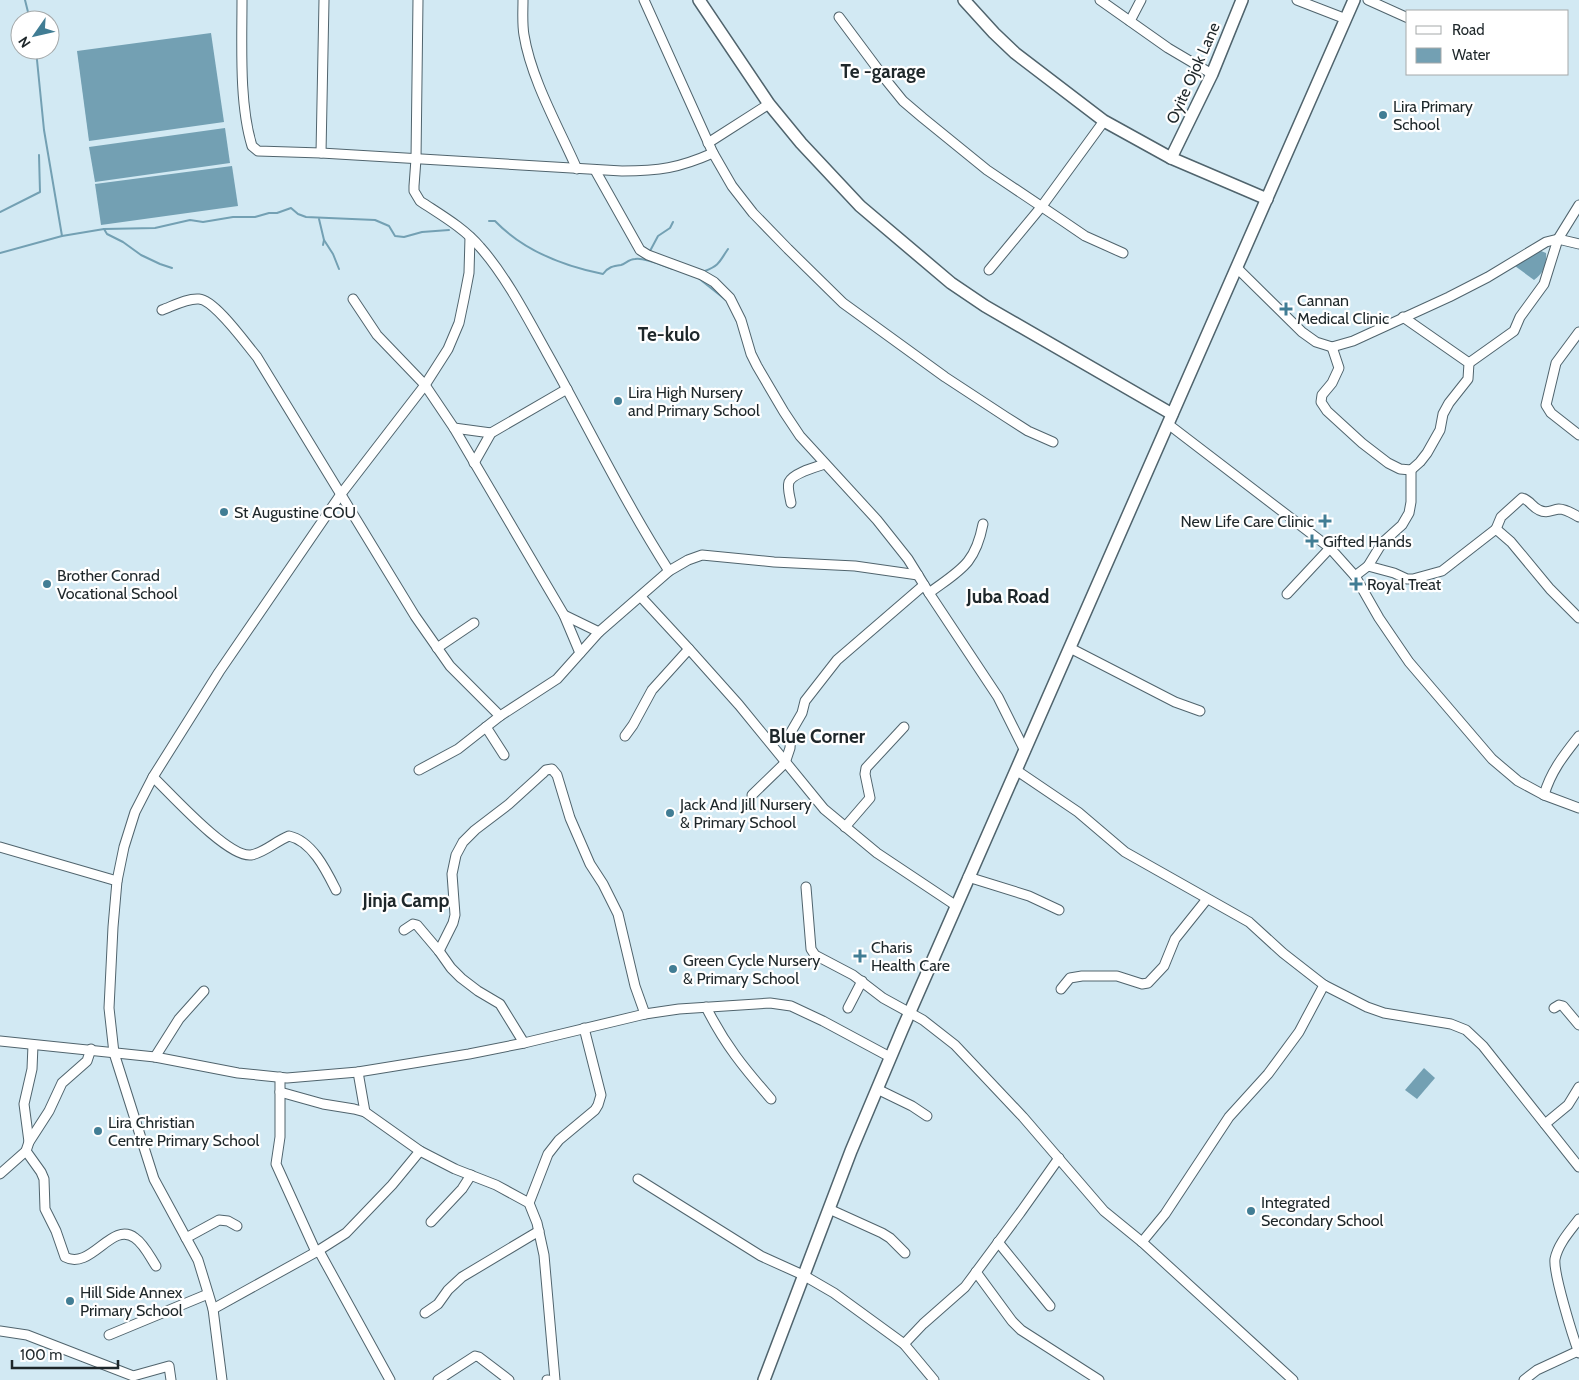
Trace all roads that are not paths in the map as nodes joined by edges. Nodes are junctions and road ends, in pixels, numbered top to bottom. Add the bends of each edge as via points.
1 (242, 0) edge
2 (324, 0) edge
3 (418, 0) edge
4 (524, 0) edge
5 (644, 0) edge
6 (699, 0) edge
7 (964, 0) edge
8 (1100, 0) edge
9 (1141, 0) edge
10 (1242, 0) edge
11 (1298, 0) edge
12 (1354, 0) edge
13 (1368, 0) edge
14 (839, 16) dead end
15 (1406, 17) edge
16 (1346, 19) junction
17 (1130, 21) junction
18 (1212, 74) junction
19 (769, 104) junction
20 (1104, 121) junction
21 (708, 143) junction
22 (321, 153) junction
23 (713, 154) junction
24 (1171, 158) junction
25 (416, 159) junction
26 (577, 169) junction
27 (595, 170) junction
28 (1267, 199) junction
29 (1579, 205) edge
30 (1042, 206) junction
31 (470, 237) junction
32 (1558, 239) junction
33 (1579, 244) edge
34 (1123, 253) dead end
35 (1238, 268) junction
36 (989, 270) dead end
37 (352, 299) dead end
38 (162, 310) dead end
39 (1403, 317) junction
40 (1579, 332) edge
41 (1576, 344) edge
42 (1332, 347) junction
43 (1469, 363) junction
44 (425, 385) junction
45 (567, 389) junction
46 (1170, 419) junction
47 (454, 428) junction
48 (491, 433) junction
49 (1579, 435) edge
50 (1053, 442) dead end
51 (474, 463) junction
52 (825, 464) junction
53 (1411, 470) junction
54 (342, 494) junction
55 (791, 502) dead end
56 (1579, 517) edge
57 (983, 524) dead end
58 (1496, 529) junction
59 (1330, 548) junction
60 (1368, 566) junction
61 (669, 571) junction
62 (918, 575) junction
63 (1355, 576) junction
64 (926, 589) junction
65 (1286, 594) dead end
66 (641, 597) junction
67 (564, 615) junction
68 (1579, 618) edge
69 (474, 623) dead end
70 (599, 632) junction
71 (437, 648) junction
72 (689, 648) junction
73 (1070, 648) junction
74 (580, 653) junction
75 (1200, 711) dead end
76 (500, 716) junction
77 (486, 726) junction
78 (904, 727) dead end
79 (625, 736) dead end
80 (1579, 736) edge
81 (1025, 751) junction
82 (504, 755) dead end
83 (785, 763) junction
84 (419, 770) dead end
85 (1016, 770) junction
86 (153, 776) junction
87 (752, 795) dead end
88 (1544, 795) junction
89 (1579, 808) edge
90 (845, 827) junction
91 (0, 846) edge
92 (968, 877) junction
93 (117, 881) junction
94 (806, 887) dead end
95 (336, 890) dead end
96 (1207, 898) junction
97 (956, 905) junction
98 (1059, 910) dead end
99 (404, 930) dead end
100 (439, 951) junction
101 (862, 981) junction
102 (1324, 984) junction
103 (1061, 989) dead end
104 (204, 990) dead end
105 (706, 1008) junction
106 (848, 1008) dead end
107 (1554, 1008) dead end
108 (910, 1012) junction
109 (644, 1014) junction
110 (1579, 1025) edge
111 (584, 1028) junction
112 (0, 1041) edge
113 (524, 1043) junction
114 (33, 1045) junction
115 (91, 1049) junction
116 (114, 1053) junction
117 (156, 1057) junction
118 (890, 1057) junction
119 (358, 1072) junction
120 (280, 1077) junction
121 (1579, 1087) edge
122 (877, 1089) junction
123 (280, 1092) junction
124 (771, 1098) dead end
125 (365, 1112) junction
126 (927, 1116) dead end
127 (1545, 1124) junction
128 (27, 1147) junction
129 (420, 1151) junction
130 (1059, 1158) junction
131 (1579, 1167) edge
132 (0, 1174) edge
133 (472, 1175) junction
134 (638, 1179) dead end
135 (529, 1203) junction
136 (828, 1209) junction
137 (1579, 1219) edge
138 (431, 1222) dead end
139 (237, 1226) dead end
140 (539, 1231) junction
141 (186, 1238) junction
142 (998, 1242) junction
143 (1142, 1242) junction
144 (317, 1252) junction
145 (904, 1253) dead end
146 (156, 1266) dead end
147 (976, 1272) junction
148 (803, 1275) junction
149 (208, 1294) junction
150 (1050, 1306) dead end
151 (213, 1309) junction
152 (426, 1313) dead end
153 (0, 1331) edge
154 (109, 1335) dead end
155 (904, 1344) junction
156 (1579, 1352) edge
157 (171, 1380) edge
158 (222, 1380) edge
159 (390, 1380) edge
160 (438, 1380) edge
161 (509, 1380) edge
162 (555, 1380) edge
163 (764, 1380) edge
164 (934, 1380) edge
165 (1099, 1380) edge
166 (1293, 1380) edge
167 (1524, 1380) edge

1 - 22 street via 244,94 252,146 258,151
2 - 22 street
3 - 25 street
4 - 26 street via 523,33 527,51
5 - 21 street
6 - 19 street
7 - 20 street via 1014,53
8 - 17 street
9 - 17 street
10 - 18 street, Oyite Ojok Lane
11 - 16 street
12 - 16 street
13 - 15 street
14 - 30 street via 903,101 987,170
16 - 28 street
17 - 18 street
18 - 24 street, Oyite Ojok Lane
19 - 21 street
19 - 46 street via 860,206 952,282 1013,323 1088,364
20 - 24 street
20 - 30 street
21 - 23 street
22 - 25 street
23 - 27 street via 664,169
23 - 50 street via 732,186 754,213 843,303 1006,417
24 - 28 street
25 - 26 street
25 - 31 street via 414,186 420,201
26 - 27 street
27 - 52 street via 640,250 702,275 730,298 757,366 800,436
28 - 35 street
29 - 32 street
30 - 34 street via 1085,236
30 - 36 street
31 - 44 street via 469,273 459,323 448,349
31 - 45 street via 487,255 519,304
32 - 33 street
32 - 39 street via 1546,242 1488,277
32 - 43 street via 1544,284 1514,330
35 - 42 street via 1302,332 1316,342
35 - 46 street
37 - 44 street via 377,336
38 - 54 street via 200,298 217,310 257,357
39 - 42 street via 1353,342
39 - 43 street
40 - 41 street
41 - 49 street via 1556,363 1546,405 1551,413
42 - 53 street via 1339,368 1322,395 1323,405 1388,463
43 - 53 street via 1468,380 1449,402 1440,430 1427,453
44 - 47 street
44 - 54 street
45 - 48 street
45 - 61 street via 641,527
46 - 59 street
46 - 73 street
47 - 48 street
47 - 51 street
48 - 51 street
51 - 67 street
52 - 55 street via 799,474 788,483
52 - 62 street via 877,520
53 - 60 street via 1409,513 1402,525 1382,543
54 - 71 street
54 - 86 street via 219,672
56 - 58 street via 1559,509 1548,513 1522,498 1501,517
57 - 64 street via 971,559
58 - 60 street via 1442,571 1407,579
58 - 68 street
59 - 63 street
59 - 65 street
60 - 63 street
61 - 62 street via 702,555 855,566
61 - 66 street
62 - 64 street
63 - 88 street via 1388,633 1432,691 1492,759 1518,781
64 - 81 street via 998,696
64 - 83 street via 837,660 806,701 791,732
66 - 70 street
66 - 72 street
67 - 70 street
67 - 74 street
69 - 71 street
70 - 74 street
71 - 76 street via 450,666
72 - 79 street via 652,690
72 - 83 street
73 - 75 street via 1175,702
73 - 81 street
74 - 76 street via 557,679
76 - 77 street
77 - 82 street
77 - 84 street via 453,753
78 - 90 street via 866,768 870,798
80 - 88 street via 1558,763
81 - 85 street
83 - 87 street
83 - 90 street via 824,809
85 - 92 street
85 - 96 street via 1078,812 1125,852
86 - 93 street via 135,812
86 - 95 street via 225,846 243,855 252,855 289,836 298,840 326,870
88 - 89 street
90 - 97 street via 877,853
91 - 93 street
92 - 97 street
92 - 98 street via 1029,896
93 - 116 street via 109,1008
94 - 101 street via 815,955
96 - 102 street via 1249,922
96 - 103 street via 1176,939 1164,966 1148,983 1117,976 1082,976 1070,978
97 - 108 street
99 - 100 street via 417,925
100 - 109 street via 455,915 452,874 456,854 463,842 546,770 552,769 590,864 618,914
100 - 113 street via 461,978 500,1004
101 - 106 street
101 - 108 street via 883,998
102 - 127 street via 1384,1013 1444,1022 1466,1030 1483,1046
102 - 143 street via 1299,1032 1268,1074 1229,1117 1165,1214
104 - 117 street via 179,1019
105 - 109 street
105 - 118 street via 762,1004 791,1006
105 - 124 street via 731,1052
107 - 110 street via 1563,1006
108 - 118 street
108 - 130 street via 955,1045
109 - 111 street
111 - 113 street
111 - 135 street via 601,1095 598,1105 548,1154
112 - 114 street
113 - 119 street
114 - 115 street
114 - 128 street via 32,1069 24,1104
115 - 116 street
115 - 128 street via 87,1060 62,1083
116 - 117 street
116 - 141 street via 154,1179
117 - 120 street via 238,1073
118 - 122 street
119 - 120 street
119 - 125 street
120 - 123 street
121 - 127 street via 1568,1105
122 - 126 street
122 - 136 street
123 - 125 street
123 - 144 street via 276,1164
125 - 129 street
127 - 131 street
128 - 132 street
128 - 146 street via 44,1179 45,1209 65,1257 78,1260 108,1241 129,1234 138,1240
129 - 133 street
129 - 144 street via 354,1226
130 - 142 street
130 - 143 street via 1104,1211
133 - 135 street
133 - 138 street
134 - 148 street via 761,1256
135 - 140 street
136 - 145 street via 882,1233
136 - 148 street
137 - 156 street via 1559,1247 1555,1261 1556,1276
139 - 141 street via 219,1220
140 - 152 street via 462,1277
140 - 162 street via 546,1267
141 - 149 street via 198,1260
142 - 147 street
142 - 150 street
143 - 166 street
144 - 151 street
144 - 159 street
147 - 155 street via 962,1290
147 - 165 street via 1021,1330
148 - 155 street via 834,1293
148 - 163 street
149 - 151 street
149 - 154 street
151 - 158 street
153 - 157 street via 27,1335 133,1376 169,1366
155 - 164 street
156 - 167 street via 1537,1370
160 - 161 street via 475,1356

